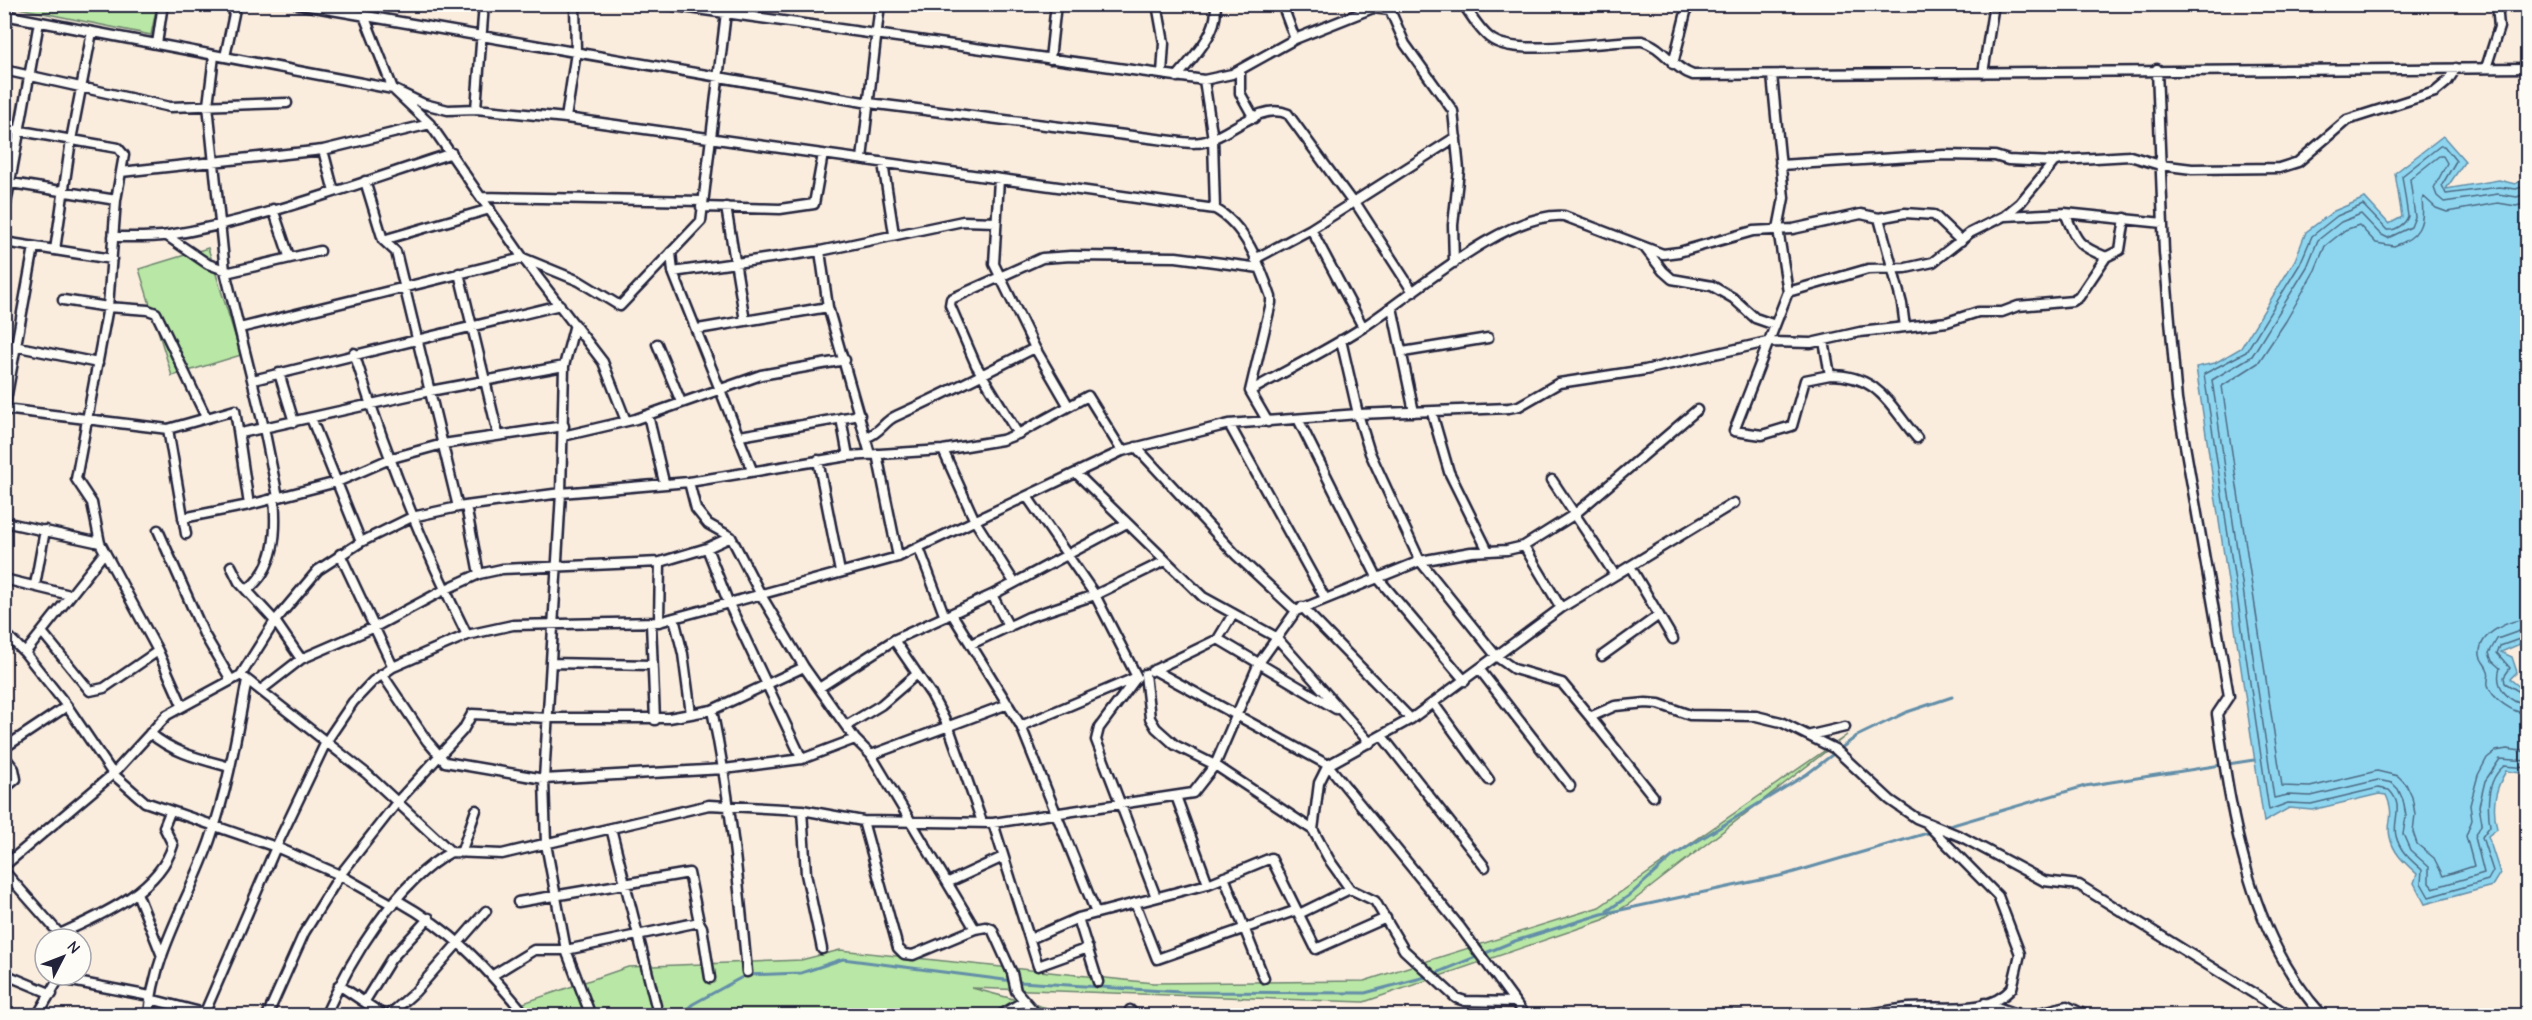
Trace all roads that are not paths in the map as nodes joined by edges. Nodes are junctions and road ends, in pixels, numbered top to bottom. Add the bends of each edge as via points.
1 (163, 4) edge
2 (236, 4) edge
3 (297, 4) edge
4 (342, 4) edge
5 (484, 4) edge
6 (575, 4) edge
7 (661, 4) edge
8 (727, 4) edge
9 (880, 4) edge
10 (1056, 4) edge
11 (1157, 4) edge
12 (1215, 4) edge
13 (1282, 4) edge
14 (1463, 4) edge
15 (1688, 4) edge
16 (1994, 4) edge
17 (2497, 4) edge
18 (1393, 7) edge
19 (349, 14) junction
20 (4, 15) edge
21 (726, 15) junction
22 (365, 18) junction
23 (39, 22) junction
24 (92, 32) junction
25 (877, 34) junction
26 (483, 36) junction
27 (1295, 39) junction
28 (157, 44) junction
29 (576, 52) junction
30 (214, 56) junction
31 (225, 57) junction
32 (1050, 59) junction
33 (1673, 64) junction
34 (2456, 68) junction
35 (2486, 68) junction
36 (2528, 68) edge
37 (2157, 69) junction
38 (4, 70) edge
39 (1240, 70) junction
40 (1983, 73) junction
41 (29, 74) junction
42 (1162, 74) junction
43 (1772, 75) junction
44 (717, 76) junction
45 (1177, 77) junction
46 (1204, 80) junction
47 (82, 87) junction
48 (393, 89) junction
49 (287, 103) dead end
50 (869, 103) junction
51 (208, 105) junction
52 (476, 109) junction
53 (566, 118) junction
54 (1254, 118) junction
55 (430, 124) junction
56 (4, 128) edge
57 (18, 130) junction
58 (1456, 137) junction
59 (710, 138) junction
60 (1213, 139) junction
61 (71, 140) junction
62 (323, 150) junction
63 (452, 153) junction
64 (823, 154) junction
65 (862, 159) junction
66 (215, 160) junction
67 (2054, 162) junction
68 (883, 163) junction
69 (1780, 165) junction
70 (2160, 165) junction
71 (121, 172) junction
72 (999, 179) junction
73 (365, 181) junction
74 (7, 182) edge
75 (334, 192) junction
76 (63, 193) junction
77 (482, 197) junction
78 (116, 200) junction
79 (1354, 203) junction
80 (702, 204) junction
81 (726, 207) junction
82 (490, 209) junction
83 (1215, 209) junction
84 (273, 210) junction
85 (2065, 213) junction
86 (4, 215) edge
87 (2004, 216) junction
88 (1879, 218) junction
89 (2125, 218) junction
90 (996, 222) junction
91 (219, 223) junction
92 (2163, 223) junction
93 (1311, 229) junction
94 (1778, 229) junction
95 (894, 234) junction
96 (167, 236) junction
97 (114, 237) junction
98 (383, 240) junction
99 (1961, 241) junction
100 (4, 242) edge
101 (34, 247) junction
102 (1645, 248) junction
103 (55, 250) junction
104 (320, 251) dead end
105 (819, 251) junction
106 (671, 252) junction
107 (289, 256) junction
108 (2106, 257) junction
109 (524, 258) junction
110 (1255, 259) junction
111 (111, 260) junction
112 (1454, 263) junction
113 (734, 264) junction
114 (1260, 268) junction
115 (1893, 268) junction
116 (225, 271) junction
117 (673, 272) junction
118 (459, 273) junction
119 (1000, 278) junction
120 (405, 286) junction
121 (1413, 292) junction
122 (1788, 292) junction
123 (63, 300) dead end
124 (560, 305) junction
125 (1392, 307) junction
126 (108, 308) junction
127 (828, 308) junction
128 (745, 321) junction
129 (575, 324) junction
130 (1774, 325) junction
131 (472, 326) junction
132 (1363, 327) junction
133 (1905, 327) junction
134 (240, 328) junction
135 (698, 329) junction
136 (417, 339) junction
137 (1488, 339) dead end
138 (1341, 340) junction
139 (1824, 341) junction
140 (1767, 342) junction
141 (4, 344) edge
142 (657, 344) dead end
143 (16, 346) junction
144 (1035, 348) junction
145 (1403, 352) junction
146 (354, 353) junction
147 (845, 360) junction
148 (98, 363) junction
149 (564, 366) junction
150 (279, 373) junction
151 (982, 375) junction
152 (1830, 375) junction
153 (253, 380) junction
154 (485, 380) junction
155 (719, 388) junction
156 (430, 391) junction
157 (1250, 391) junction
158 (681, 402) junction
159 (370, 404) junction
160 (1068, 405) junction
161 (5, 410) edge
162 (1697, 410) dead end
163 (1414, 412) junction
164 (1432, 413) junction
165 (1358, 414) junction
166 (648, 415) junction
167 (860, 415) junction
168 (206, 417) junction
169 (311, 418) junction
170 (841, 418) junction
171 (1298, 419) junction
172 (86, 420) junction
173 (626, 421) junction
174 (294, 422) junction
175 (1268, 422) junction
176 (1229, 424) junction
177 (564, 426) junction
178 (264, 428) junction
179 (168, 429) junction
180 (241, 434) junction
181 (498, 434) junction
182 (1018, 434) junction
183 (563, 436) junction
184 (740, 436) junction
185 (867, 437) junction
186 (1917, 438) dead end
187 (443, 444) junction
188 (1136, 447) junction
189 (943, 450) junction
190 (1122, 452) junction
191 (873, 454) junction
192 (848, 456) junction
193 (392, 458) junction
194 (818, 460) junction
195 (752, 470) junction
196 (1077, 474) junction
197 (1552, 480) dead end
198 (337, 482) junction
199 (663, 482) junction
200 (688, 482) junction
201 (561, 493) junction
202 (276, 497) junction
203 (1028, 498) junction
204 (1734, 503) dead end
205 (249, 505) junction
206 (462, 506) junction
207 (1575, 514) junction
208 (412, 517) junction
209 (183, 518) junction
210 (975, 521) junction
211 (4, 522) edge
212 (1127, 523) junction
213 (45, 530) junction
214 (158, 530) dead end
215 (186, 534) dead end
216 (731, 537) junction
217 (361, 542) junction
218 (100, 543) junction
219 (1524, 546) junction
220 (707, 548) junction
221 (919, 548) junction
222 (1488, 551) junction
223 (105, 552) junction
224 (340, 554) junction
225 (1068, 556) junction
226 (898, 557) junction
227 (1165, 561) junction
228 (1420, 561) junction
229 (660, 562) junction
230 (231, 566) dead end
231 (555, 566) junction
232 (1630, 566) junction
233 (840, 573) junction
234 (479, 574) junction
235 (1615, 575) junction
236 (1377, 577) junction
237 (4, 579) edge
238 (1014, 582) junction
239 (34, 585) junction
240 (247, 590) junction
241 (444, 590) junction
242 (70, 595) junction
243 (760, 595) junction
244 (992, 595) junction
245 (1095, 595) junction
246 (1325, 598) junction
247 (729, 604) junction
248 (1561, 608) junction
249 (1299, 609) junction
250 (1233, 614) junction
251 (1659, 615) junction
252 (949, 616) junction
253 (674, 618) junction
254 (274, 621) junction
255 (655, 622) junction
256 (553, 625) junction
257 (375, 627) junction
258 (1009, 627) junction
259 (42, 632) junction
260 (467, 636) junction
261 (4, 637) edge
262 (1276, 637) junction
263 (1218, 639) junction
264 (1673, 639) dead end
265 (894, 640) junction
266 (971, 644) junction
267 (158, 651) junction
268 (25, 653) junction
269 (1602, 656) dead end
270 (1497, 657) junction
271 (301, 659) junction
272 (551, 663) junction
273 (1259, 663) junction
274 (652, 665) junction
275 (393, 667) junction
276 (804, 667) junction
277 (1154, 670) junction
278 (1480, 670) junction
279 (382, 674) junction
280 (917, 674) junction
281 (1141, 675) junction
282 (244, 677) junction
283 (231, 680) junction
284 (1465, 681) junction
285 (768, 685) junction
286 (819, 688) junction
287 (261, 690) junction
288 (1008, 704) junction
289 (1434, 704) junction
290 (182, 705) junction
291 (67, 706) junction
292 (712, 710) junction
293 (691, 714) junction
294 (1344, 714) junction
295 (1237, 715) junction
296 (1590, 717) junction
297 (548, 718) junction
298 (1411, 719) junction
299 (655, 720) junction
300 (846, 726) junction
301 (1021, 726) junction
302 (1845, 727) dead end
303 (949, 728) junction
304 (150, 734) junction
305 (1811, 735) junction
306 (1382, 736) junction
307 (855, 739) junction
308 (326, 742) junction
309 (1370, 743) junction
310 (4, 748) edge
311 (871, 755) junction
312 (4, 756) edge
313 (439, 758) junction
314 (802, 759) junction
315 (1215, 765) junction
316 (1328, 765) junction
317 (230, 767) junction
318 (724, 769) junction
319 (114, 774) junction
320 (544, 779) junction
321 (1489, 780) dead end
322 (1570, 786) dead end
323 (4, 789) edge
324 (1176, 796) junction
325 (1653, 796) dead end
326 (398, 801) junction
327 (1121, 802) junction
328 (727, 804) junction
329 (476, 810) dead end
330 (801, 810) junction
331 (170, 812) junction
332 (1056, 813) junction
333 (863, 821) junction
334 (982, 822) junction
335 (912, 823) junction
336 (993, 823) junction
337 (1925, 823) junction
338 (215, 825) junction
339 (610, 828) junction
340 (1313, 830) junction
341 (546, 844) junction
342 (276, 847) junction
343 (451, 852) junction
344 (461, 853) junction
345 (1004, 857) junction
346 (5, 866) edge
347 (1485, 867) dead end
348 (340, 875) junction
349 (1224, 877) junction
350 (949, 882) junction
351 (625, 884) junction
352 (1208, 884) junction
353 (1350, 889) junction
354 (137, 893) junction
355 (556, 894) junction
356 (1156, 897) junction
357 (395, 902) junction
358 (518, 902) dead end
359 (1135, 903) junction
360 (486, 911) dead end
361 (1298, 912) junction
362 (1096, 913) junction
363 (429, 918) junction
364 (1078, 918) junction
365 (1386, 918) junction
366 (699, 922) junction
367 (56, 927) edge
368 (80, 927) edge
369 (1244, 928) junction
370 (975, 929) junction
371 (638, 935) junction
372 (1030, 939) junction
373 (458, 940) junction
374 (1088, 948) junction
375 (822, 949) dead end
376 (566, 950) junction
377 (162, 956) junction
378 (747, 972) dead end
379 (4, 974) edge
380 (493, 975) junction
381 (710, 978) dead end
382 (1264, 978) dead end
383 (1098, 982) dead end
384 (93, 985) edge
385 (339, 985) junction
386 (56, 987) edge
387 (52, 994) junction
388 (150, 998) junction
389 (365, 1001) junction
390 (1024, 1001) junction
391 (1515, 1002) junction
392 (1985, 1003) junction
393 (656, 1006) dead end
394 (206, 1012) junction
395 (523, 1012) dead end
396 (38, 1016) edge
397 (149, 1016) edge
398 (216, 1016) edge
399 (267, 1016) edge
400 (325, 1016) edge
401 (386, 1016) edge
402 (591, 1016) edge
403 (999, 1016) edge
404 (1038, 1016) edge
405 (1525, 1016) edge
406 (1722, 1016) edge
407 (1742, 1016) edge
408 (1858, 1016) edge
409 (2025, 1016) edge
410 (2087, 1016) edge
411 (2290, 1016) edge
412 (2323, 1016) edge

1 - 28 street
2 - 31 street
3 - 19 street
4 - 19 street
5 - 26 street
6 - 29 street
7 - 21 street
8 - 21 street
9 - 25 street
10 - 32 street
11 - 42 street via 1164,43
12 - 45 street via 1216,14 1208,36
13 - 27 street
14 - 33 street via 1488,36 1501,44 1521,48 1642,41 1657,46
15 - 33 street
16 - 40 street
17 - 35 street via 2499,27
18 - 27 street via 1373,8
18 - 58 street via 1405,44 1449,103
19 - 22 street
20 - 23 street
21 - 25 street
21 - 44 street
22 - 26 street
22 - 48 street
23 - 24 street
23 - 41 street
24 - 28 street
24 - 47 street
25 - 32 street
25 - 50 street
26 - 29 street
26 - 52 street
27 - 39 street
28 - 30 street
29 - 44 street
29 - 53 street
30 - 31 street
30 - 51 street
31 - 48 street
32 - 42 street
33 - 43 street via 1693,75
34 - 35 street
34 - 37 street
34 - 70 street via 2435,92 2347,120 2298,162 2279,168 2192,169
35 - 36 street
37 - 40 street
37 - 70 street
38 - 41 street
39 - 46 street
39 - 54 street via 1241,96
40 - 43 street
41 - 47 street
41 - 57 street
42 - 45 street
43 - 69 street
44 - 50 street
44 - 59 street
45 - 46 street
46 - 60 street
47 - 51 street via 170,107
47 - 61 street
48 - 52 street via 448,110
48 - 55 street
49 - 51 street
50 - 60 street via 1181,142
50 - 65 street
51 - 66 street
52 - 53 street
53 - 59 street
54 - 60 street
54 - 79 street via 1275,111 1288,114
55 - 62 street
55 - 63 street
56 - 57 street
57 - 61 street
57 - 74 street
58 - 79 street
58 - 112 street via 1459,183 1453,225
59 - 64 street
59 - 80 street
60 - 83 street
61 - 71 street via 118,148 124,155
61 - 76 street
62 - 66 street
62 - 75 street
63 - 73 street
63 - 77 street
64 - 65 street
64 - 81 street via 814,204 780,209
65 - 68 street
66 - 71 street
66 - 91 street
67 - 69 street via 1944,155
67 - 70 street via 2130,156
67 - 87 street
68 - 72 street
68 - 95 street
69 - 94 street via 1784,198
70 - 92 street
71 - 78 street
72 - 83 street
72 - 90 street
73 - 75 street
73 - 98 street
74 - 76 street
74 - 86 street
75 - 84 street
76 - 78 street
76 - 103 street
77 - 80 street
77 - 82 street
78 - 97 street
79 - 93 street
79 - 121 street
80 - 81 street
80 - 106 street via 701,220
81 - 113 street
82 - 98 street
82 - 109 street
83 - 110 street via 1230,218
84 - 91 street
84 - 107 street
85 - 87 street
85 - 89 street
85 - 108 street via 2084,248
87 - 99 street
88 - 94 street via 1861,214
88 - 99 street via 1905,213 1934,214
88 - 115 street
89 - 92 street
89 - 108 street via 2120,250
90 - 95 street via 963,221
90 - 119 street via 994,264
91 - 96 street
91 - 116 street
92 - 412 street via 2177,400 2229,696 2217,714 2233,812 2267,932 2300,989
93 - 110 street
93 - 132 street
94 - 102 street via 1742,233 1674,253
94 - 122 street
95 - 105 street
96 - 97 street
96 - 116 street
97 - 111 street
98 - 120 street via 396,252
99 - 115 street via 1933,262
100 - 101 street
101 - 103 street
101 - 143 street
102 - 112 street via 1564,216 1550,216 1487,241
102 - 130 street via 1667,275 1685,283 1712,286 1755,318
103 - 111 street
104 - 107 street
105 - 113 street
105 - 127 street
106 - 109 street via 620,306 579,281
106 - 117 street
107 - 116 street
108 - 133 street via 2073,301 1978,312
109 - 118 street
109 - 124 street
110 - 114 street
111 - 126 street
112 - 121 street
113 - 117 street
113 - 128 street
114 - 119 street via 1176,257 1071,256 1037,259
114 - 157 street via 1271,303
115 - 122 street via 1868,269
115 - 133 street
116 - 134 street
117 - 135 street
118 - 120 street
118 - 131 street
119 - 144 street
119 - 151 street via 950,301
120 - 134 street
120 - 136 street
121 - 125 street
122 - 130 street
123 - 126 street
124 - 129 street
124 - 131 street
125 - 132 street
125 - 145 street
126 - 148 street
126 - 168 street via 156,313
127 - 128 street
127 - 147 street
128 - 135 street
129 - 149 street
129 - 173 street via 603,362
130 - 140 street
131 - 136 street
131 - 154 street
132 - 138 street
133 - 139 street
134 - 153 street
135 - 155 street
136 - 146 street
136 - 156 street
137 - 145 street
138 - 157 street
138 - 165 street
139 - 140 street
139 - 152 street
140 - 152 street via 1734,431 1762,435 1792,426 1805,380
140 - 164 street via 1645,370 1559,383 1515,407
141 - 143 street
142 - 158 street
143 - 148 street
143 - 161 street
144 - 151 street
144 - 160 street
145 - 163 street
146 - 150 street
146 - 159 street
147 - 155 street via 769,373
147 - 167 street
148 - 172 street
149 - 154 street
149 - 177 street
150 - 153 street
150 - 174 street
151 - 182 street
151 - 185 street via 894,417
152 - 186 street via 1846,375 1875,386
153 - 178 street
154 - 156 street
154 - 181 street
155 - 158 street
155 - 184 street
156 - 159 street
156 - 187 street
157 - 175 street
158 - 166 street
159 - 169 street
159 - 193 street
160 - 182 street
160 - 190 street via 1089,397
161 - 172 street
162 - 207 street
163 - 164 street
163 - 165 street
164 - 222 street via 1449,472
165 - 171 street
165 - 228 street via 1370,453
166 - 173 street
166 - 199 street
167 - 170 street
167 - 185 street
168 - 179 street
168 - 180 street via 235,410
169 - 174 street
169 - 198 street
170 - 184 street
170 - 192 street
171 - 175 street
171 - 236 street
172 - 179 street
172 - 218 street via 76,479 92,503
173 - 183 street
174 - 178 street
175 - 176 street
176 - 188 street
176 - 246 street
177 - 181 street
177 - 183 street
178 - 180 street
178 - 202 street
179 - 209 street
180 - 205 street
181 - 187 street
182 - 189 street
183 - 201 street
184 - 195 street
185 - 191 street
187 - 193 street
187 - 206 street
188 - 190 street
188 - 249 street via 1236,555
189 - 191 street
189 - 210 street
190 - 196 street
191 - 192 street
191 - 226 street
192 - 194 street
193 - 198 street
193 - 208 street
194 - 195 street
194 - 233 street
195 - 200 street
196 - 203 street
196 - 212 street
197 - 207 street
198 - 202 street
198 - 217 street
199 - 200 street
199 - 201 street
200 - 216 street via 701,516
201 - 206 street
201 - 231 street
202 - 205 street
202 - 240 street via 268,564 257,583
203 - 210 street
203 - 225 street
204 - 232 street
205 - 209 street
206 - 208 street
206 - 234 street
207 - 219 street
207 - 235 street
208 - 217 street
208 - 241 street
209 - 215 street
210 - 221 street
210 - 238 street
211 - 213 street
212 - 225 street
212 - 227 street
213 - 218 street
213 - 239 street
214 - 283 street via 204,634
216 - 220 street
216 - 243 street
217 - 224 street
218 - 223 street
219 - 222 street
219 - 248 street
220 - 229 street
220 - 247 street
221 - 226 street
221 - 252 street
222 - 228 street
223 - 242 street
223 - 267 street
224 - 254 street via 318,570
224 - 257 street
225 - 238 street
225 - 245 street
226 - 233 street
227 - 245 street
227 - 250 street via 1203,597
228 - 236 street
228 - 270 street
229 - 231 street
229 - 255 street
230 - 240 street
231 - 234 street
231 - 256 street
232 - 235 street
232 - 251 street
233 - 243 street
234 - 241 street
235 - 248 street
236 - 246 street
236 - 284 street
237 - 239 street
238 - 244 street
239 - 242 street
240 - 254 street
241 - 257 street
241 - 260 street
242 - 259 street
243 - 247 street
243 - 276 street
244 - 252 street
244 - 258 street
245 - 258 street
245 - 281 street
246 - 249 street
247 - 253 street
247 - 285 street
248 - 270 street
249 - 262 street
249 - 298 street
250 - 262 street
250 - 263 street
251 - 264 street
251 - 269 street
252 - 265 street
252 - 266 street
253 - 255 street
253 - 293 street
254 - 271 street
254 - 282 street
255 - 256 street
255 - 274 street
256 - 260 street via 513,625
256 - 272 street
257 - 271 street
257 - 275 street
258 - 266 street
259 - 267 street via 90,691 104,688
259 - 268 street
260 - 275 street
261 - 268 street
262 - 273 street
262 - 294 street
263 - 273 street
263 - 277 street
265 - 280 street
265 - 286 street
266 - 288 street
267 - 290 street
268 - 291 street
270 - 278 street
270 - 296 street via 1514,669 1562,683
271 - 287 street
272 - 274 street
272 - 297 street
273 - 294 street
273 - 295 street
274 - 299 street
275 - 279 street
276 - 285 street
276 - 286 street
277 - 281 street
277 - 295 street
278 - 284 street
278 - 322 street
279 - 308 street via 353,702
279 - 313 street
280 - 300 street via 881,705
280 - 303 street
281 - 301 street
281 - 315 street via 1150,718 1156,728 1181,748
281 - 327 street via 1097,733 1097,744
282 - 283 street
282 - 287 street
282 - 317 street
283 - 290 street
284 - 289 street
285 - 292 street
285 - 314 street
286 - 300 street
287 - 308 street
288 - 301 street
288 - 303 street
289 - 298 street
289 - 321 street
290 - 304 street
291 - 310 street
291 - 319 street
292 - 293 street
292 - 318 street
293 - 299 street
294 - 309 street
295 - 315 street
295 - 316 street
296 - 305 street via 1615,706 1659,704 1690,716 1771,718
296 - 325 street
297 - 299 street
297 - 313 street via 472,714
297 - 320 street
298 - 306 street
300 - 307 street
301 - 332 street
302 - 305 street
303 - 311 street
303 - 334 street
304 - 317 street via 182,753
304 - 319 street
305 - 337 street via 1834,749 1900,808
306 - 309 street
306 - 347 street
307 - 311 street
307 - 314 street
308 - 326 street
308 - 342 street
309 - 316 street
311 - 335 street
312 - 323 street via 16,779
313 - 320 street via 453,765
313 - 326 street
314 - 318 street
315 - 324 street via 1193,793
315 - 340 street
316 - 340 street via 1318,783
316 - 391 street via 1460,927
317 - 338 street
318 - 320 street
318 - 328 street
319 - 331 street via 145,802
319 - 346 street
320 - 341 street
324 - 327 street
324 - 352 street
326 - 343 street
326 - 348 street
327 - 332 street
327 - 356 street
328 - 330 street
328 - 339 street via 699,806
328 - 378 street via 737,859
329 - 344 street
330 - 333 street
330 - 375 street via 806,874
331 - 338 street
331 - 354 street via 164,828 173,845
332 - 336 street
332 - 362 street
333 - 335 street
333 - 370 street via 898,948 904,954 913,955
334 - 335 street
334 - 336 street
335 - 350 street
336 - 345 street
337 - 392 street via 1993,889 2019,950 2012,988
337 - 411 street via 1962,837 2044,881 2079,885
338 - 342 street
338 - 377 street
339 - 341 street
339 - 351 street
340 - 353 street
341 - 344 street via 502,854
341 - 355 street
342 - 348 street
342 - 394 street
343 - 344 street
343 - 357 street via 424,871
345 - 350 street
345 - 372 street
346 - 367 street
348 - 357 street
348 - 399 street via 304,933
349 - 352 street
349 - 361 street via 1271,858
349 - 369 street
350 - 370 street
351 - 355 street
351 - 366 street via 689,873
351 - 371 street
352 - 356 street
353 - 361 street
353 - 365 street via 1375,901
354 - 368 street
354 - 377 street
355 - 358 street
355 - 376 street
356 - 359 street
357 - 363 street
357 - 385 street via 370,931
359 - 362 street
359 - 369 street via 1157,959
360 - 373 street
361 - 365 street via 1316,949
361 - 369 street
362 - 364 street
363 - 373 street
363 - 389 street via 391,959
364 - 372 street
364 - 374 street
365 - 391 street via 1404,951 1456,998
366 - 371 street
366 - 381 street
369 - 382 street
370 - 390 street via 992,929 1016,991
371 - 376 street
371 - 393 street
372 - 374 street via 1038,966
373 - 380 street
373 - 401 street via 415,992
374 - 383 street
376 - 380 street via 534,950
376 - 402 street
377 - 388 street
379 - 387 street
380 - 395 street
384 - 388 street
385 - 389 street
385 - 400 street
386 - 387 street
387 - 396 street
388 - 394 street
388 - 397 street
389 - 401 street
390 - 403 street
390 - 404 street
391 - 405 street
392 - 408 street
392 - 409 street
394 - 398 street
406 - 407 street
409 - 410 street via 2067,1006

